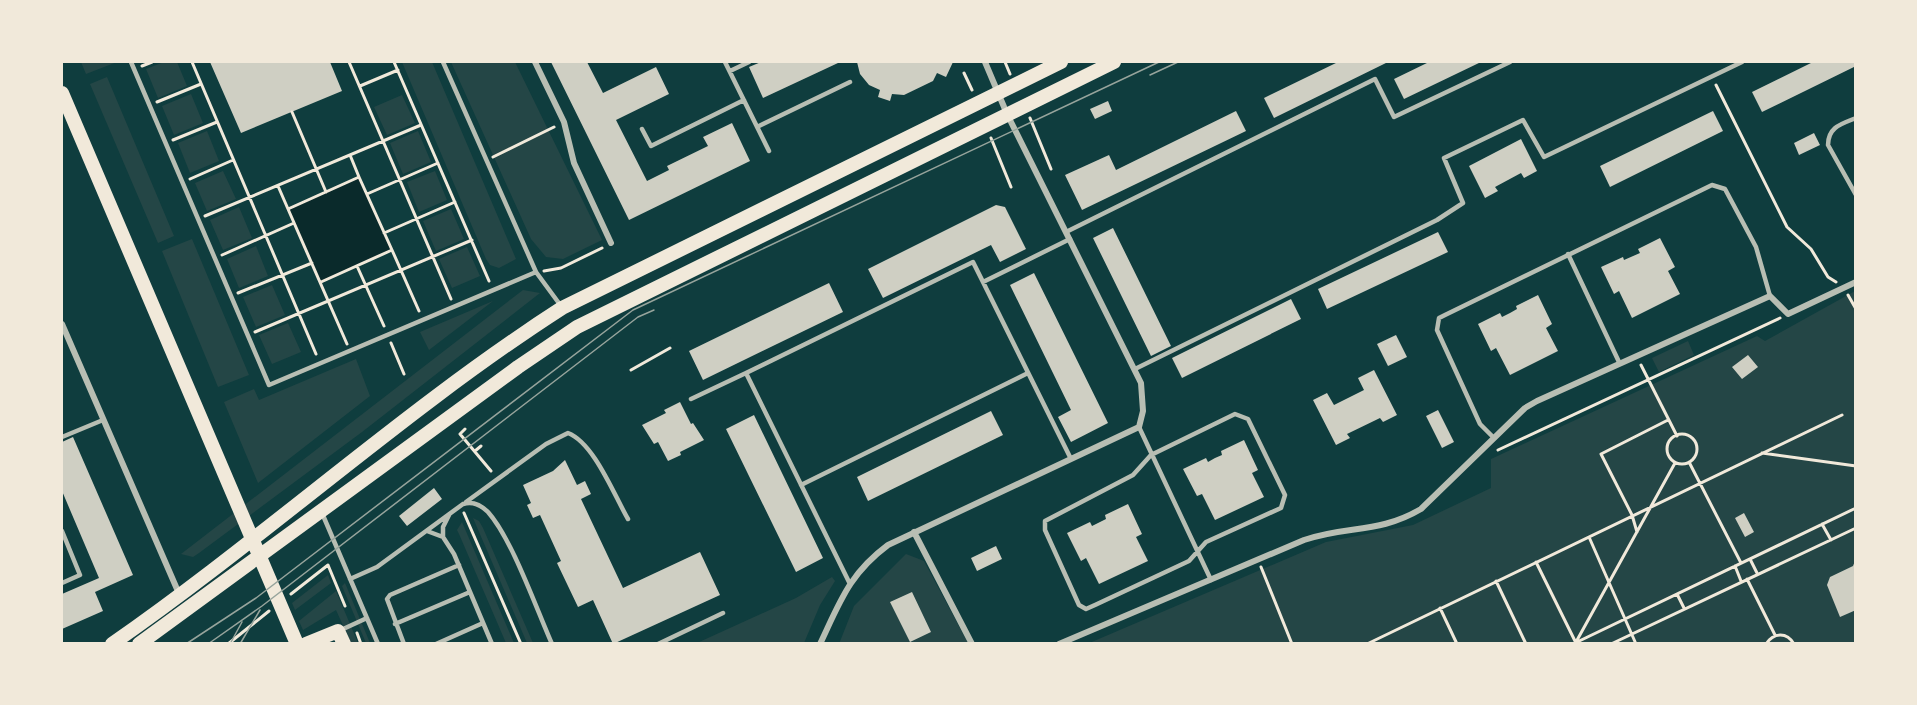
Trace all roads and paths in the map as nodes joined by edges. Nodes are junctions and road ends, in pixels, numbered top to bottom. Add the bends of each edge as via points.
1 (131, 62) edge
2 (138, 62) edge
3 (152, 62) edge
4 (192, 62) edge
5 (350, 62) edge
6 (394, 62) edge
7 (443, 62) edge
8 (534, 62) edge
9 (725, 62) edge
10 (750, 62) edge
11 (985, 62) edge
12 (1061, 62) edge
13 (1114, 62) edge
14 (1510, 62) edge
15 (1742, 62) edge
16 (140, 66) junction
17 (398, 70) junction
18 (730, 71) junction
19 (144, 76) dead end
20 (1712, 76) junction
21 (850, 82) dead end
22 (201, 84) junction
23 (360, 86) junction
24 (999, 90) junction
25 (62, 93) edge
26 (152, 94) dead end
27 (744, 100) junction
28 (155, 103) junction
29 (159, 112) dead end
30 (292, 112) dead end
31 (1007, 114) junction
32 (1856, 118) edge
33 (218, 122) junction
34 (564, 122) junction
35 (421, 125) junction
36 (757, 127) junction
37 (642, 129) dead end
38 (167, 131) dead end
39 (171, 141) junction
40 (383, 141) junction
41 (176, 151) dead end
42 (769, 151) dead end
43 (350, 155) junction
44 (491, 158) dead end
45 (234, 160) junction
46 (438, 163) junction
47 (316, 169) junction
48 (184, 170) dead end
49 (359, 177) junction
50 (188, 180) junction
51 (399, 181) junction
52 (278, 186) junction
53 (192, 189) dead end
54 (327, 192) junction
55 (367, 194) junction
56 (1856, 195) edge
57 (249, 198) junction
58 (455, 202) junction
59 (200, 208) dead end
60 (288, 209) junction
61 (204, 217) junction
62 (416, 219) junction
63 (294, 223) junction
64 (208, 227) dead end
65 (1066, 232) junction
66 (384, 233) junction
67 (266, 236) junction
68 (1070, 239) junction
69 (472, 240) junction
70 (611, 243) joint
71 (216, 246) dead end
72 (392, 250) junction
73 (227, 253) dead end
74 (1568, 254) junction
75 (433, 257) junction
76 (312, 262) junction
77 (224, 266) dead end
78 (357, 266) junction
79 (401, 271) junction
80 (536, 272) junction
81 (283, 275) junction
82 (489, 281) dead end
83 (321, 282) junction
84 (983, 282) junction
85 (1856, 282) edge
86 (232, 285) dead end
87 (367, 286) junction
88 (1845, 288) junction
89 (243, 291) dead end
90 (237, 294) dead end
91 (1770, 296) junction
92 (451, 299) dead end
93 (329, 302) junction
94 (562, 308) junction
95 (1856, 309) edge
96 (419, 311) dead end
97 (299, 314) junction
98 (1788, 314) junction
99 (249, 323) dead end
100 (62, 324) edge
101 (375, 330) dead end
102 (260, 331) dead end
103 (253, 333) dead end
104 (356, 337) dead end
105 (346, 341) junction
106 (336, 345) dead end
107 (670, 348) dead end
108 (326, 350) dead end
109 (394, 350) dead end
110 (349, 351) junction
111 (316, 354) junction
112 (1637, 355) junction
113 (310, 357) dead end
114 (1619, 362) junction
115 (1135, 369) junction
116 (631, 370) dead end
117 (1028, 373) junction
118 (404, 374) dead end
119 (746, 374) junction
120 (1649, 381) junction
121 (691, 399) dead end
122 (1842, 415) dead end
123 (103, 420) junction
124 (1668, 420) junction
125 (1139, 427) junction
126 (465, 429) dead end
127 (1677, 436) junction
128 (62, 437) edge
129 (1494, 438) junction
130 (482, 446) dead end
131 (1484, 448) junction
132 (475, 451) junction
133 (1762, 453) junction
134 (1151, 455) junction
135 (1071, 459) junction
136 (1689, 462) junction
137 (1675, 463) junction
138 (1856, 466) edge
139 (493, 473) dead end
140 (1699, 483) junction
141 (801, 484) junction
142 (462, 504) junction
143 (1652, 504) junction
144 (1856, 508) edge
145 (321, 511) junction
146 (450, 513) junction
147 (1632, 515) junction
148 (628, 519) dead end
149 (1822, 524) junction
150 (1856, 528) edge
151 (62, 531) edge
152 (425, 531) junction
153 (914, 532) junction
154 (1637, 532) junction
155 (443, 537) junction
156 (1588, 537) junction
157 (1831, 540) junction
158 (1197, 551) junction
159 (1750, 559) junction
160 (1257, 560) junction
161 (1536, 562) junction
162 (1741, 563) junction
163 (459, 566) junction
164 (1735, 566) junction
165 (1758, 574) junction
166 (350, 579) junction
167 (1747, 579) junction
168 (1212, 580) junction
169 (1496, 581) junction
170 (849, 582) junction
171 (1742, 582) junction
172 (62, 583) edge
173 (1609, 583) junction
174 (470, 592) junction
175 (1677, 594) junction
176 (180, 596) junction
177 (1440, 608) junction
178 (1684, 609) junction
179 (723, 613) dead end
180 (367, 618) junction
181 (1625, 619) junction
182 (483, 623) junction
183 (395, 624) junction
184 (357, 633) dead end
185 (1632, 634) junction
186 (1775, 635) junction
187 (341, 637) edge
188 (1575, 643) edge
189 (112, 644) edge
190 (139, 644) edge
191 (297, 644) edge
192 (306, 644) edge
193 (361, 644) edge
194 (378, 644) edge
195 (404, 644) edge
196 (436, 644) edge
197 (492, 644) edge
198 (521, 644) edge
199 (552, 644) edge
200 (658, 644) edge
201 (820, 644) edge
202 (972, 644) edge
203 (1059, 644) edge
204 (1292, 644) edge
205 (1366, 644) edge
206 (1457, 644) edge
207 (1527, 644) edge
208 (1611, 644) edge
209 (1636, 644) edge
210 (1766, 644) edge
211 (1794, 644) edge

1 - 110 lane via 269,385
2 - 16 path
3 - 16 path
4 - 22 path
5 - 23 path
6 - 17 path
7 - 80 lane
8 - 34 street
9 - 18 lane
10 - 18 lane
11 - 24 street
12 - 24 main road
13 - 31 main road
14 - 65 lane via 1394,117 1375,80
15 - 20 lane
16 - 19 path
17 - 23 path
17 - 35 path
18 - 27 lane
20 - 88 path via 1787,227 1811,249 1827,277
20 - 115 lane via 1544,157 1523,120 1444,158 1463,203 1437,220
21 - 36 lane
22 - 28 path
22 - 33 path
23 - 40 path
24 - 31 street
24 - 94 main road
25 - 191 main road
26 - 28 path
27 - 36 lane
27 - 37 lane via 651,146
28 - 29 path
30 - 47 path
31 - 65 street
31 - 145 main road via 577,327
32 - 56 lane via 1833,128 1828,145
33 - 39 path
33 - 45 path
34 - 44 path
34 - 70 street via 574,162
35 - 40 path
35 - 46 path
36 - 42 lane
38 - 39 path
39 - 41 path
40 - 43 path
40 - 51 path
43 - 47 path
43 - 49 path
45 - 50 path
45 - 57 path
46 - 51 path
46 - 58 path
47 - 52 path
47 - 54 path
48 - 50 path
49 - 54 path
49 - 55 path
50 - 53 path
51 - 55 path
51 - 62 path
52 - 57 path
52 - 60 path
54 - 60 path
55 - 66 path
57 - 61 path
57 - 67 path
58 - 62 path
58 - 69 path
59 - 61 path
60 - 63 path
61 - 64 path
62 - 66 path
62 - 75 path
63 - 67 path
63 - 76 path
65 - 68 street
66 - 72 path
67 - 73 path
67 - 81 path
68 - 84 lane
68 - 115 street
69 - 75 path
69 - 82 path
70 - 80 path via 561,268
71 - 77 path
72 - 78 path
72 - 79 path
74 - 91 lane via 1712,185 1720,185 1756,247
74 - 114 lane
74 - 129 lane via 1445,315 1436,324 1480,424
75 - 79 path
75 - 92 path
76 - 81 path
76 - 83 path
78 - 83 path
78 - 87 path
79 - 87 path
79 - 96 path
80 - 94 lane
80 - 110 lane
81 - 89 path
81 - 97 path
83 - 93 path
84 - 117 lane
84 - 119 lane via 973,262
85 - 88 street
86 - 90 path
87 - 93 path
87 - 101 path via 384,326
88 - 95 path
88 - 98 street
91 - 98 street
91 - 112 street
93 - 97 path
93 - 105 path
94 - 176 main road via 500,348
97 - 102 path
97 - 111 path
98 - 120 path
99 - 103 path
100 - 123 street
104 - 105 path
105 - 106 path
105 - 110 path
107 - 116 path
108 - 111 path
109 - 118 path
111 - 113 path
112 - 114 street
112 - 120 path
114 - 129 street via 1525,408
115 - 125 street via 1141,383 1143,411
117 - 135 lane
117 - 141 lane
119 - 121 lane
119 - 141 lane
120 - 124 path
120 - 131 path via 1487,455
122 - 133 path
123 - 128 lane
123 - 176 street
124 - 127 path
124 - 147 path via 1601,454
125 - 134 lane
125 - 135 street
126 - 132 path via 460,434
127 - 136 path via 1689,436 1696,444 1696,453
127 - 137 path via 1667,448
129 - 131 street
130 - 132 path
131 - 160 street via 1421,508 1402,520 1366,530 1323,533
132 - 139 path
133 - 138 path
133 - 140 path
134 - 158 lane
134 - 158 lane via 1235,414 1243,416 1286,495 1281,508 1206,542
134 - 158 lane via 1132,475 1045,521 1045,530 1079,605 1086,609 1095,605 1189,561
135 - 153 street
136 - 137 path
136 - 140 path
137 - 143 path
140 - 143 path
140 - 162 path
141 - 170 lane
142 - 146 lane
142 - 148 lane via 546,444 568,433 589,449
142 - 198 path
142 - 199 lane via 482,507 502,533
143 - 147 path
143 - 154 path
144 - 149 path
145 - 166 lane
145 - 190 main road
146 - 152 lane
146 - 155 lane
147 - 154 path
147 - 156 path
149 - 157 path
149 - 159 path
150 - 157 path
151 - 172 lane via 80,575
152 - 155 lane
152 - 166 lane via 377,567
153 - 170 street via 873,557
153 - 202 street
154 - 173 path
155 - 163 lane
156 - 161 path
156 - 173 path
157 - 165 path
158 - 168 lane
159 - 162 path
159 - 165 path
160 - 168 street
160 - 204 path
161 - 169 path
161 - 188 path
162 - 164 path
163 - 174 lane
163 - 183 lane via 390,595 387,604
164 - 171 path
164 - 175 path
165 - 167 path
166 - 180 lane
167 - 171 path
167 - 186 path
168 - 203 street
169 - 177 path
169 - 207 path
170 - 201 street
171 - 178 path
173 - 181 path
173 - 188 path
174 - 182 lane
174 - 183 lane
175 - 178 path
175 - 181 path
176 - 189 main road
177 - 205 path
177 - 206 path
178 - 185 path
179 - 200 lane
180 - 187 lane
180 - 194 lane
181 - 185 path
181 - 188 path
182 - 196 lane
182 - 197 lane
183 - 195 lane
184 - 193 path
185 - 208 path
185 - 209 path
186 - 210 path
186 - 211 path via 1785,635
187 - 192 main road

